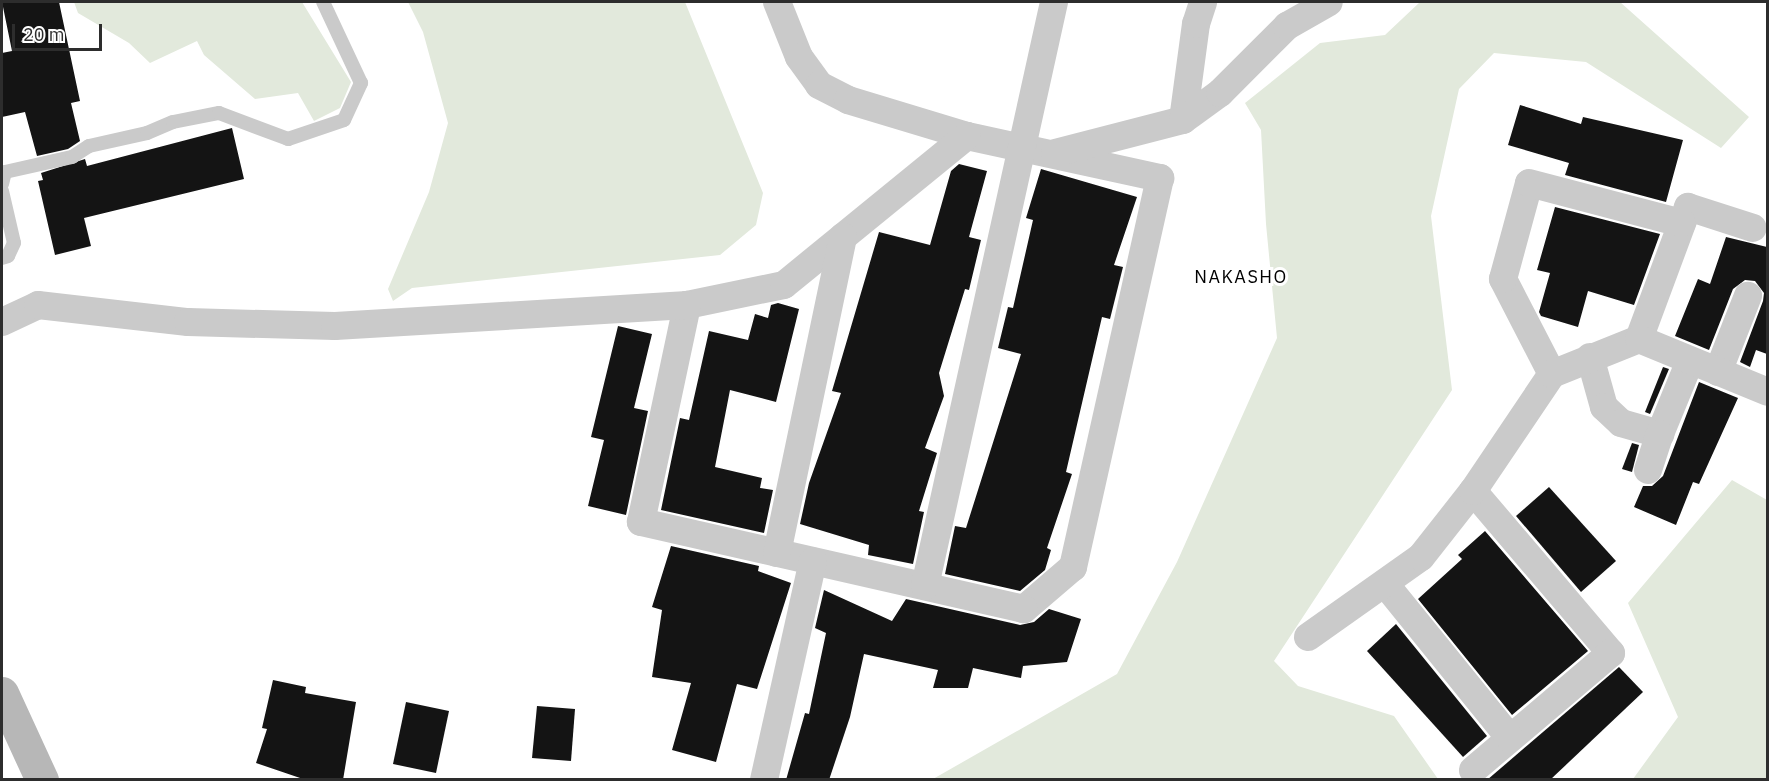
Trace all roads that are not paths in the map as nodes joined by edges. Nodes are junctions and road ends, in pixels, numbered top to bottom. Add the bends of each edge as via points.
1 (323, 2) edge
2 (777, 2) edge
3 (1054, 2) edge
4 (1203, 2) edge
5 (1329, 2) edge
6 (1184, 120) junction
7 (967, 136) junction
8 (1020, 147) junction
9 (1050, 154) junction
10 (2, 184) edge
11 (2, 191) edge
12 (1682, 223) junction
13 (1753, 228) dead end
14 (843, 237) junction
15 (2, 258) edge
16 (1748, 296) dead end
17 (687, 305) junction
18 (2, 322) edge
19 (1639, 339) junction
20 (1590, 357) junction
21 (1690, 361) junction
22 (1718, 372) junction
23 (1552, 374) junction
24 (1767, 392) edge
25 (1660, 434) junction
26 (1648, 470) dead end
27 (1473, 491) junction
28 (777, 553) junction
29 (813, 561) junction
30 (1386, 585) junction
31 (925, 586) junction
32 (1308, 637) dead end
33 (2, 693) edge
34 (1510, 738) junction
35 (1473, 770) dead end
36 (42, 780) edge
37 (764, 780) edge

1 - 10 lane via 362,83 344,120 288,139 219,113 173,122 89,146 72,157 5,172
2 - 7 street via 799,57 819,85 848,100
3 - 8 street
4 - 6 street via 1196,24
5 - 6 street via 1287,26 1220,93
6 - 9 street
7 - 8 street
7 - 14 street
8 - 9 street
8 - 31 street
9 - 31 street via 1160,178 1073,567 1024,609
11 - 15 lane via 14,243 8,256
12 - 13 street via 1688,207
12 - 19 street
12 - 23 street via 1529,183 1503,279
14 - 17 street via 784,285
14 - 28 street
16 - 22 street
17 - 18 street via 335,326 188,322 38,306
17 - 28 street via 641,522
19 - 20 street
19 - 21 street
20 - 23 street
20 - 25 street via 1604,407 1621,423
21 - 22 street
21 - 25 street
22 - 24 street
23 - 27 street
25 - 26 street
27 - 30 street via 1421,557
27 - 34 street via 1611,653
28 - 29 street
29 - 31 street
29 - 37 street
30 - 32 street
30 - 34 street
33 - 36 street
34 - 35 street

